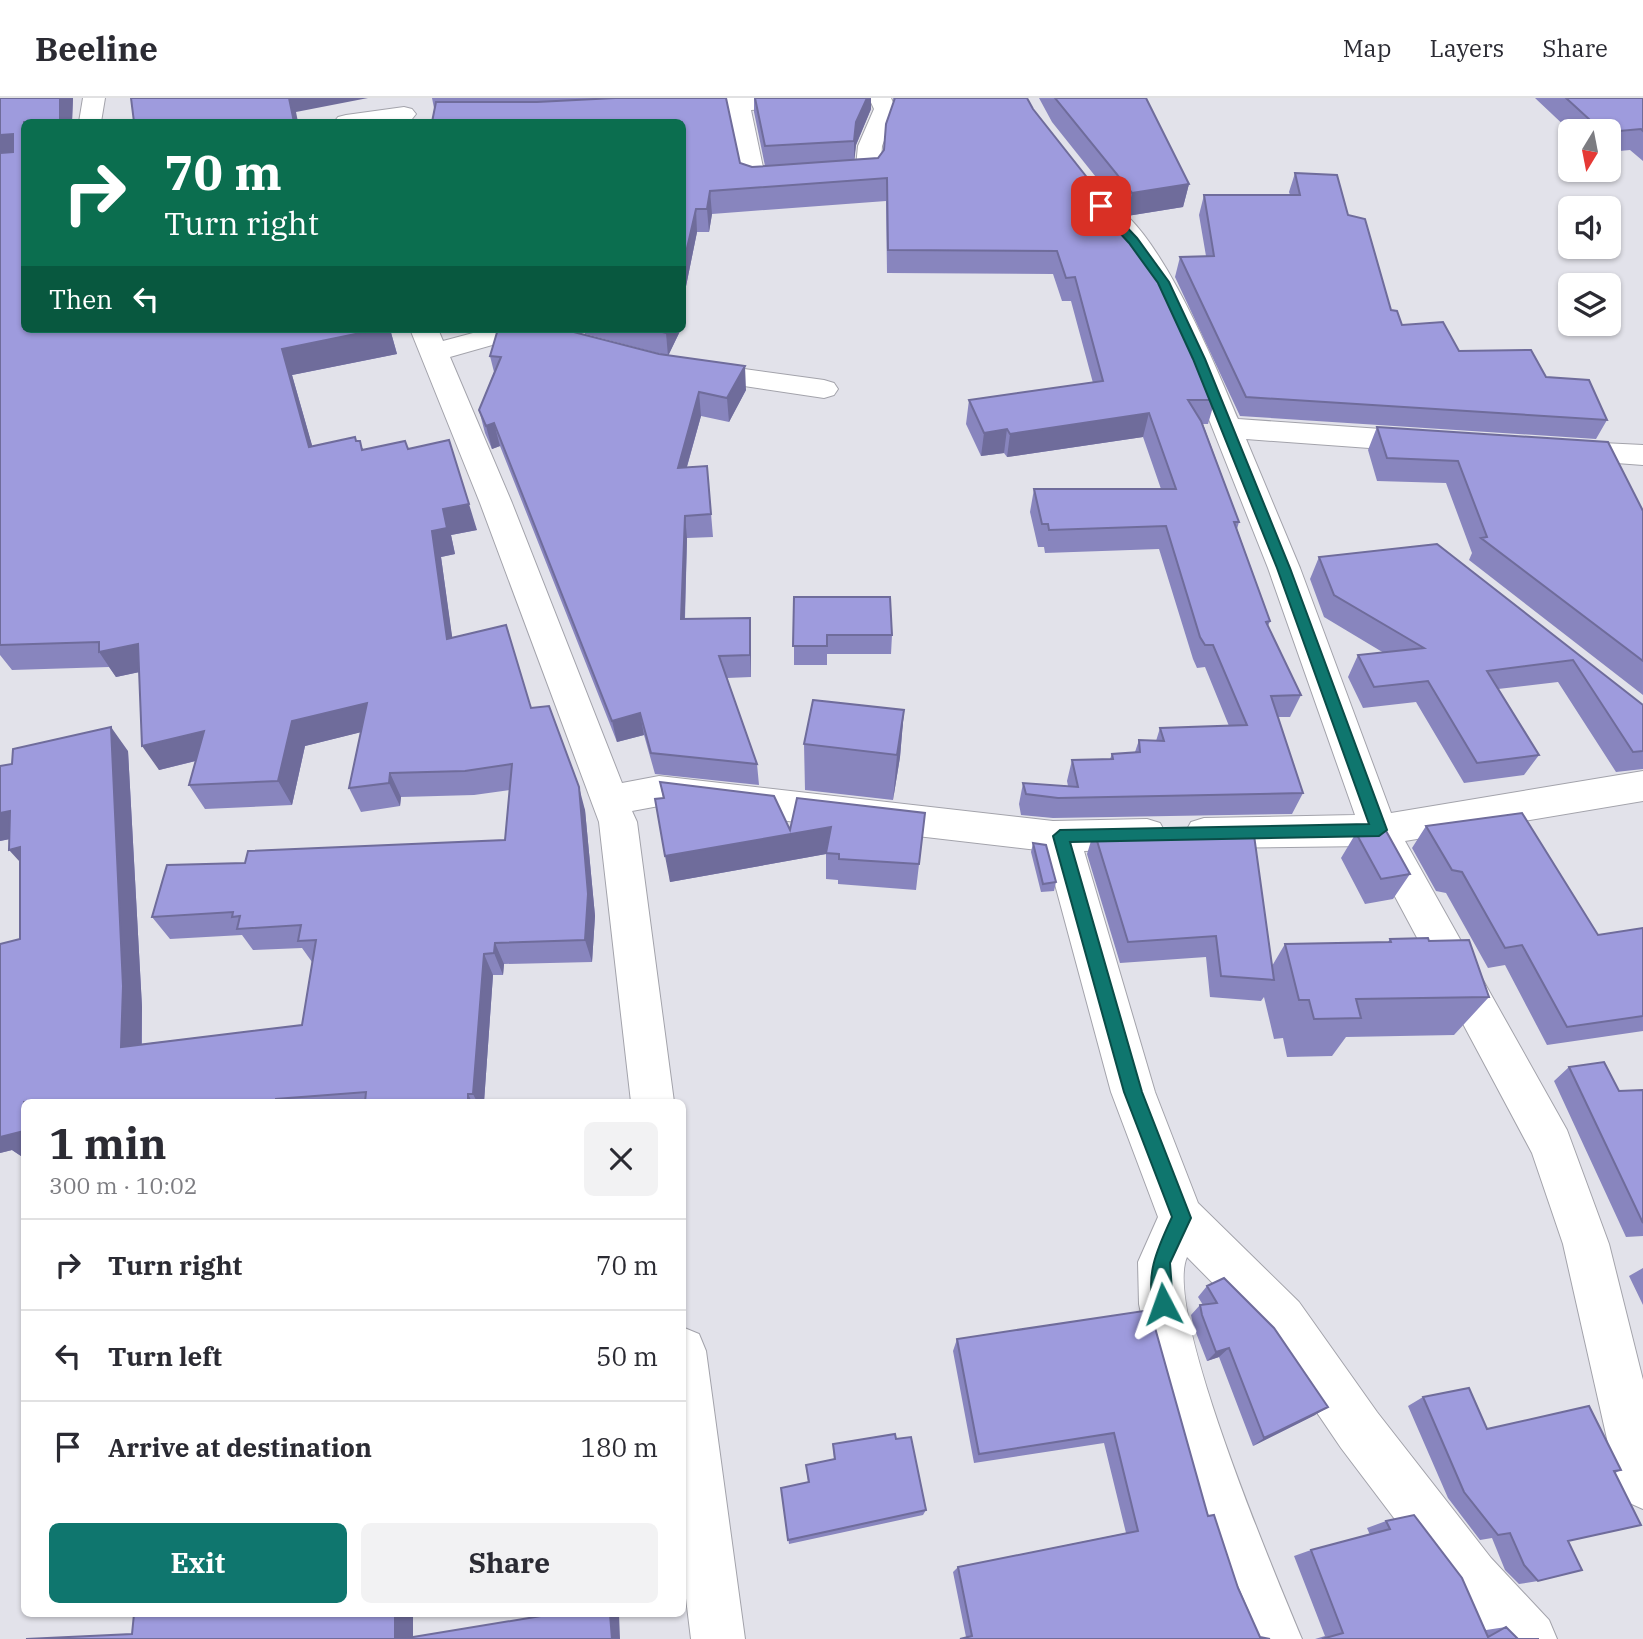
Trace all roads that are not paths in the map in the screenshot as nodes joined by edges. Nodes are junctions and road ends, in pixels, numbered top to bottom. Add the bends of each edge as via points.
1 (94, 98) edge
2 (846, 98) edge
3 (880, 98) edge
4 (671, 102) edge
5 (738, 104) junction
6 (645, 108) edge
7 (404, 112) edge
8 (90, 119) edge
9 (363, 119) edge
10 (1086, 186) edge
11 (488, 333) edge
12 (429, 341) edge
13 (662, 366) edge
14 (824, 389) dead end
15 (1227, 428) junction
16 (1452, 444) edge
17 (1530, 449) edge
18 (1643, 455) edge
19 (1643, 786) edge
20 (610, 800) junction
21 (1379, 830) junction
22 (1060, 836) junction
23 (652, 1099) edge
24 (1181, 1218) junction
25 (686, 1383) edge
26 (1635, 1422) edge
27 (1643, 1483) edge
28 (718, 1639) edge
29 (1275, 1639) edge
30 (1530, 1639) edge

1 - 8 street
2 - 5 street
3 - 5 street via 885,109 870,146 868,173 753,180
4 - 5 street
4 - 6 street
7 - 9 street
10 - 15 street via 1163,282
11 - 12 street
12 - 20 street
13 - 14 street
15 - 16 street
15 - 21 street via 1297,567
17 - 18 street via 1613,466
19 - 21 street
20 - 22 street via 659,791
20 - 23 street via 618,822
21 - 22 street
21 - 26 street via 1551,1145 1586,1244
22 - 24 street via 1133,1092
24 - 29 street via 1161,1262 1163,1304 1176,1362 1253,1592
24 - 30 street via 1282,1320 1472,1577
25 - 28 street
26 - 27 street

